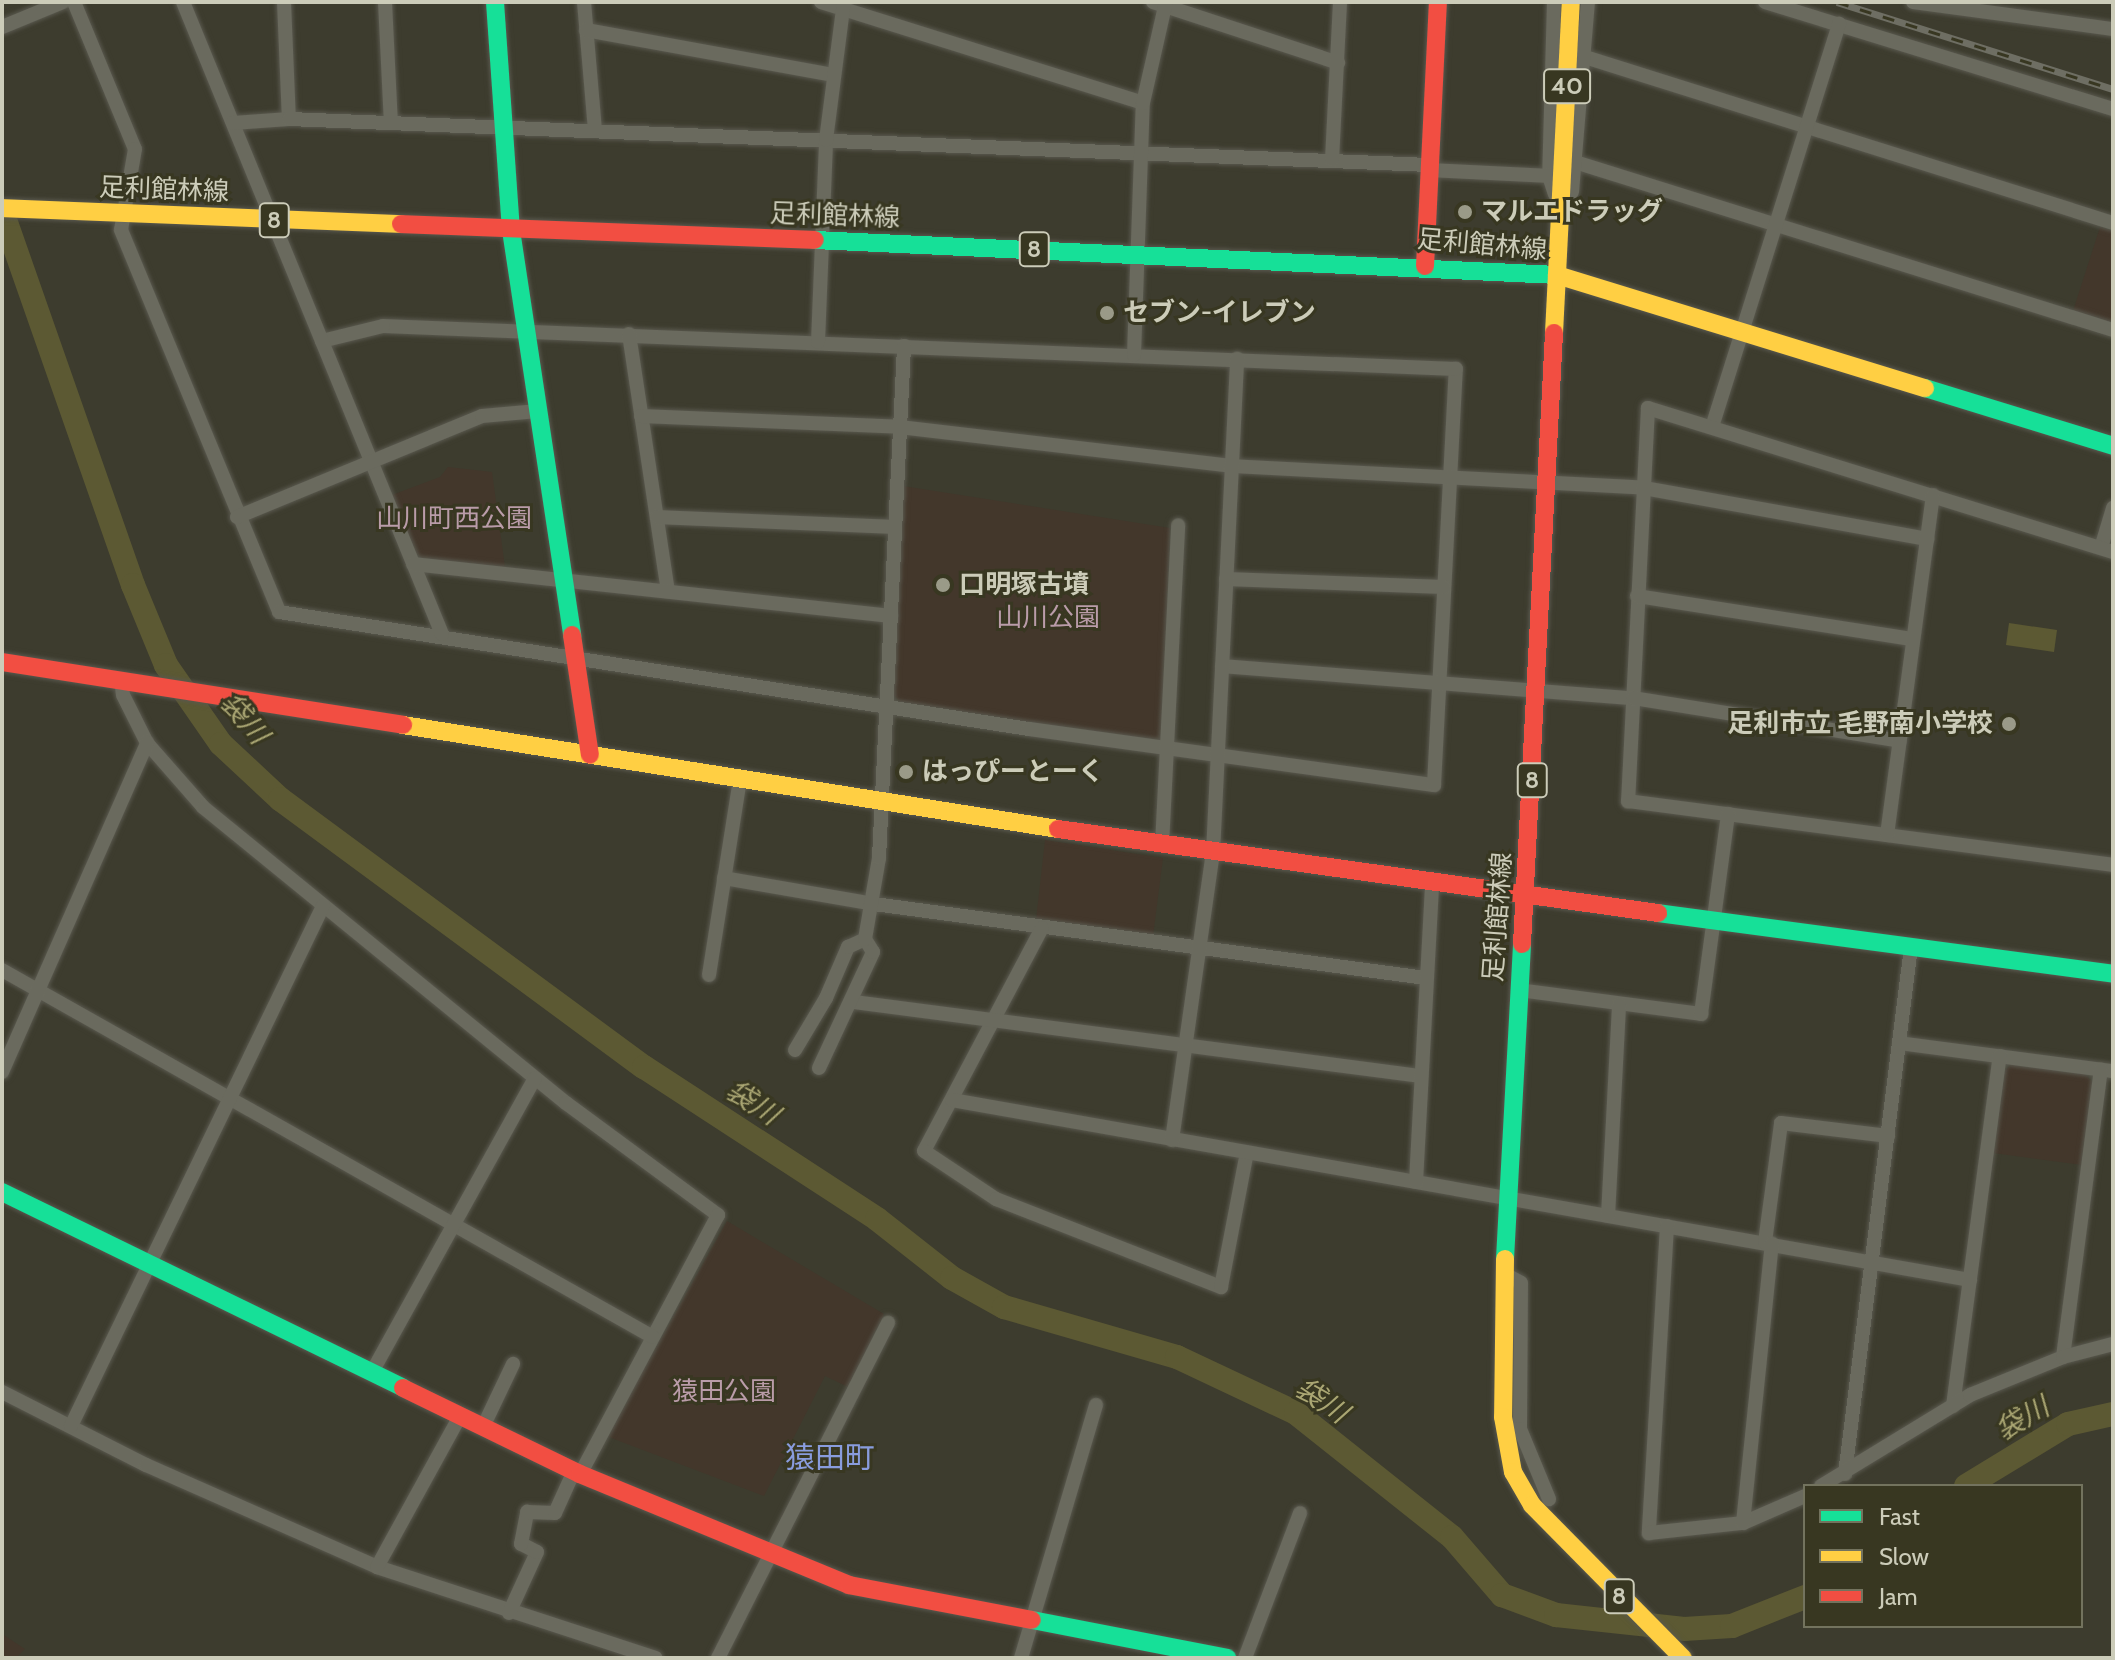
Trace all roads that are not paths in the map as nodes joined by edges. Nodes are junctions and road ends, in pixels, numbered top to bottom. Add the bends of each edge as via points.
1 (63, 2) edge
2 (74, 2) edge
3 (183, 2) edge
4 (284, 2) edge
5 (385, 2) edge
6 (495, 2) edge
7 (584, 2) edge
8 (821, 2) edge
9 (1340, 2) edge
10 (1438, 2) edge
11 (1554, 2) edge
12 (1571, 2) edge
13 (1588, 2) edge
14 (1765, 2) edge
15 (1913, 2) edge
16 (1161, 3) edge
17 (843, 5) edge
18 (1839, 24) junction
19 (2, 27) edge
20 (2113, 29) edge
21 (586, 30) junction
22 (1585, 57) junction
23 (1338, 63) junction
24 (834, 75) junction
25 (1143, 103) junction
26 (2113, 109) edge
27 (289, 119) junction
28 (233, 123) junction
29 (391, 123) junction
30 (503, 128) junction
31 (1807, 128) junction
32 (595, 131) junction
33 (826, 140) junction
34 (1141, 153) junction
35 (1332, 160) junction
36 (1431, 168) junction
37 (1562, 169) junction
38 (2, 208) edge
39 (123, 214) junction
40 (273, 220) junction
41 (2113, 223) edge
42 (1777, 224) junction
43 (511, 230) junction
44 (822, 241) junction
45 (1138, 253) junction
46 (1425, 266) junction
47 (1557, 275) junction
48 (526, 329) junction
49 (2113, 330) edge
50 (1743, 331) junction
51 (629, 334) junction
52 (322, 341) junction
53 (818, 342) junction
54 (904, 346) junction
55 (1134, 355) junction
56 (1237, 359) junction
57 (538, 411) junction
58 (641, 416) junction
59 (900, 427) junction
60 (1712, 427) junction
61 (2113, 446) edge
62 (371, 462) junction
63 (1231, 466) junction
64 (1450, 477) junction
65 (1548, 481) junction
66 (1644, 488) junction
67 (1933, 495) junction
68 (2113, 508) edge
69 (237, 517) junction
70 (657, 517) junction
71 (1178, 525) dead end
72 (895, 527) junction
73 (1927, 539) junction
74 (2107, 550) edge
75 (413, 564) junction
76 (1226, 579) junction
77 (563, 580) junction
78 (1444, 587) junction
79 (668, 591) junction
80 (1637, 596) junction
81 (891, 616) junction
82 (442, 634) junction
83 (1913, 639) junction
84 (575, 655) junction
85 (2, 662) edge
86 (1222, 666) junction
87 (128, 679) junction
88 (1439, 686) junction
89 (1535, 694) junction
90 (1633, 698) junction
91 (887, 706) junction
92 (1900, 741) junction
93 (147, 743) junction
94 (1167, 748) junction
95 (1218, 754) junction
96 (590, 755) junction
97 (740, 780) junction
98 (882, 804) junction
99 (1728, 814) junction
100 (1887, 835) junction
101 (1162, 845) junction
102 (1213, 853) junction
103 (2113, 865) edge
104 (724, 878) junction
105 (1432, 883) junction
106 (1526, 895) junction
107 (874, 904) junction
108 (323, 906) junction
109 (1713, 921) junction
110 (1042, 928) junction
111 (865, 939) junction
112 (1911, 947) junction
113 (1200, 948) junction
114 (2, 970) edge
115 (2113, 974) edge
116 (709, 975) dead end
117 (1426, 978) junction
118 (1519, 990) junction
119 (41, 992) junction
120 (854, 1002) junction
121 (1619, 1004) junction
122 (992, 1019) junction
123 (1899, 1043) junction
124 (1186, 1045) junction
125 (795, 1050) dead end
126 (2000, 1056) junction
127 (819, 1068) dead end
128 (2107, 1070) edge
129 (2, 1072) edge
130 (1421, 1076) junction
131 (535, 1078) junction
132 (229, 1099) junction
133 (952, 1100) junction
134 (1888, 1136) junction
135 (1172, 1140) junction
136 (1247, 1152) junction
137 (1416, 1182) junction
138 (2, 1192) edge
139 (1509, 1198) junction
140 (1608, 1216) junction
141 (454, 1222) junction
142 (1667, 1226) junction
143 (1768, 1243) junction
144 (1872, 1262) junction
145 (151, 1264) junction
146 (1505, 1274) junction
147 (1970, 1280) junction
148 (888, 1323) dead end
149 (653, 1337) junction
150 (2113, 1344) edge
151 (2063, 1357) junction
152 (513, 1364) dead end
153 (372, 1372) junction
154 (2, 1392) edge
155 (1096, 1405) dead end
156 (1953, 1406) junction
157 (460, 1416) junction
158 (71, 1426) junction
159 (483, 1427) junction
160 (577, 1472) junction
161 (1845, 1474) junction
162 (1825, 1484) edge
163 (1803, 1497) edge
164 (1549, 1499) dead end
165 (1300, 1513) dead end
166 (1743, 1523) junction
167 (772, 1552) junction
168 (377, 1567) junction
169 (509, 1613) junction
170 (1030, 1621) junction
171 (656, 1658) edge
172 (718, 1658) edge
173 (1021, 1658) edge
174 (1227, 1658) edge
175 (1245, 1658) edge
176 (1683, 1658) edge

1 - 19 street
2 - 39 street via 135,149
3 - 28 street
4 - 27 street
5 - 29 street
6 - 30 street
7 - 21 street
8 - 17 street
9 - 23 street
10 - 36 street
11 - 37 street
12 - 37 street, 40
13 - 22 street
14 - 18 street
15 - 20 street
16 - 23 street
16 - 25 street
17 - 24 street
17 - 25 street
18 - 26 street
18 - 31 street
21 - 24 street
21 - 32 street
22 - 31 street
22 - 37 street
23 - 35 street
24 - 33 street
25 - 34 street
27 - 28 street
27 - 29 street
28 - 40 street
29 - 30 street
30 - 32 street
30 - 43 street
31 - 41 street
31 - 42 street
32 - 33 street
33 - 34 street
33 - 44 street
34 - 35 street
34 - 45 street
35 - 36 street
36 - 37 street
36 - 46 street
37 - 42 street
37 - 47 street, 40
38 - 39 street, 足利館林線 / 8
39 - 40 street, 足利館林線 / 8
39 - 69 street via 121,230
40 - 43 street, 足利館林線 / 8
40 - 52 street
42 - 49 street
42 - 50 street
43 - 44 street, 足利館林線 / 8
43 - 48 street
44 - 45 street, 足利館林線 / 8
44 - 53 street
45 - 46 street, 足利館林線 / 8
45 - 55 street
46 - 47 street, 足利館林線 / 8
47 - 50 street
47 - 65 street, 足利館林線 / 8
48 - 51 street
48 - 52 street via 383,326
48 - 57 street
50 - 60 street
50 - 61 street
51 - 53 street
51 - 58 street
52 - 62 street
53 - 54 street
54 - 55 street
54 - 59 street
55 - 56 street
56 - 63 street
56 - 64 street via 1456,369
57 - 62 street via 482,416
57 - 77 street
58 - 59 street
58 - 70 street
59 - 63 street
59 - 72 street
60 - 66 street via 1648,408
60 - 67 street
62 - 69 street
62 - 75 street
63 - 64 street
63 - 76 street
64 - 65 street
64 - 78 street
65 - 66 street
65 - 89 street, 足利館林線 / 8
66 - 73 street
66 - 80 street
67 - 73 street
67 - 74 street
68 - 74 street
69 - 82 street via 279,612
70 - 72 street
70 - 79 street
71 - 94 street
72 - 81 street
73 - 83 street
75 - 77 street
75 - 82 street
76 - 78 street
76 - 86 street
77 - 79 street
77 - 84 street
78 - 88 street
79 - 81 street
80 - 83 street
80 - 90 street
81 - 91 street
82 - 84 street
83 - 92 street
84 - 91 street
84 - 96 street
85 - 87 street
86 - 88 street
86 - 95 street
87 - 93 street via 123,695
87 - 96 street
88 - 89 street
88 - 95 street via 1434,785
89 - 90 street
89 - 106 street, 足利館林線 / 8
90 - 92 street
90 - 99 street via 1628,801
91 - 94 street
91 - 98 street
92 - 100 street
93 - 108 street via 203,807
93 - 119 street
94 - 95 street
94 - 101 street
95 - 102 street
96 - 97 street
97 - 98 street
97 - 104 street
98 - 101 street
98 - 107 street
99 - 100 street
99 - 109 street
100 - 103 street
101 - 102 street
102 - 105 street
102 - 113 street
104 - 107 street
104 - 116 street
105 - 106 street
105 - 117 street
106 - 109 street
106 - 118 street, 足利館林線 / 8
107 - 110 street
107 - 111 street
108 - 131 street
108 - 132 street
109 - 112 street
109 - 121 street via 1701,1014
110 - 113 street
110 - 122 street
111 - 120 street via 873,952
111 - 125 street via 848,947
112 - 115 street
112 - 123 street
113 - 117 street
113 - 124 street
114 - 119 street
117 - 130 street
118 - 121 street
118 - 139 street, 足利館林線 / 8
119 - 129 street
119 - 132 street
120 - 122 street
120 - 127 street
121 - 140 street
122 - 124 street
122 - 133 street
123 - 126 street
123 - 134 street
124 - 130 street
124 - 135 street
126 - 128 street
126 - 147 street
128 - 151 street
130 - 137 street
131 - 141 street
131 - 149 street via 718,1215
132 - 141 street
132 - 145 street
133 - 135 street
133 - 136 street via 924,1151 934,1159 996,1199 1221,1287
134 - 143 street via 1781,1123
134 - 144 street
135 - 136 street
136 - 137 street
137 - 139 street
138 - 145 street
139 - 140 street
139 - 146 street, 足利館林線 / 8
140 - 142 street
141 - 149 street
141 - 153 street
142 - 143 street
142 - 166 street via 1649,1533
143 - 144 street
143 - 166 street
144 - 147 street
144 - 161 street
145 - 153 street
145 - 158 street
146 - 164 street via 1521,1283 1520,1429
146 - 176 street, 足利館林線 / 8 via 1503,1417 1521,1488 1555,1533
147 - 156 street
148 - 167 street
149 - 160 street
150 - 151 street
151 - 156 street
152 - 159 street
153 - 157 street
154 - 158 street
155 - 170 street
156 - 161 street
157 - 159 street
157 - 168 street
158 - 168 street via 212,1496
159 - 160 street
160 - 167 street
160 - 169 street via 555,1513 527,1512 521,1544 537,1552
161 - 162 street
163 - 166 street
165 - 175 street
167 - 170 street via 872,1591
167 - 172 street
168 - 169 street
169 - 171 street
170 - 173 street
170 - 174 street

